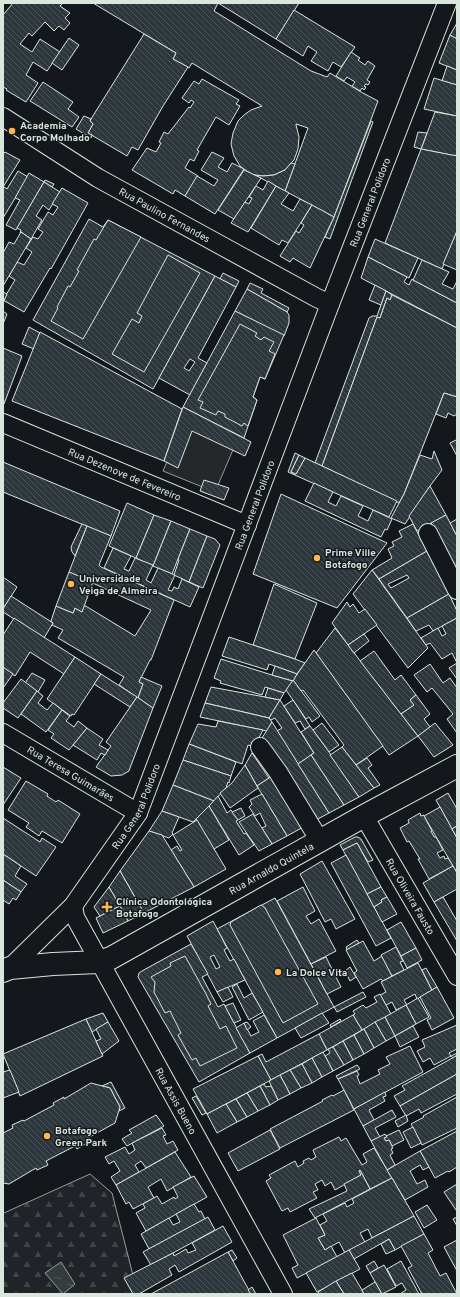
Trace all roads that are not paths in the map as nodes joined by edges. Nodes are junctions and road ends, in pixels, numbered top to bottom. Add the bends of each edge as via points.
1 (447, 3) edge
2 (3, 117) edge
3 (330, 304) junction
4 (3, 423) edge
5 (247, 525) junction
6 (428, 533) dead end
7 (457, 590) edge
8 (3, 734) edge
9 (260, 747) dead end
10 (457, 766) edge
11 (138, 813) junction
12 (364, 816) junction
13 (320, 841) junction
14 (73, 906) junction
15 (99, 962) junction
16 (7, 970) edge
17 (457, 976) edge
18 (283, 1294) edge

1 - 3 street, Rua General Polidoro
2 - 3 street, Rua Paulino Fernandes via 98,178
3 - 5 street, Rua General Polidoro
4 - 5 street, Rua Dezenove de Fevereiro
5 - 11 street, Rua General Polidoro
6 - 7 street
8 - 11 street, Rua Teresa Guimarães
9 - 13 street
10 - 12 main road, Rua Arnaldo Quintela
11 - 14 street, Rua General Polidoro
12 - 13 main road, Rua Arnaldo Quintela
12 - 17 street, Rua Oliveira Fausto
13 - 15 main road, Rua Arnaldo Quintela via 111,958
14 - 15 street, Rua Assis Bueno via 75,917
14 - 16 street, Rua General Polidoro
15 - 16 main road, Rua Arnaldo Quintela
15 - 18 street, Rua Assis Bueno

